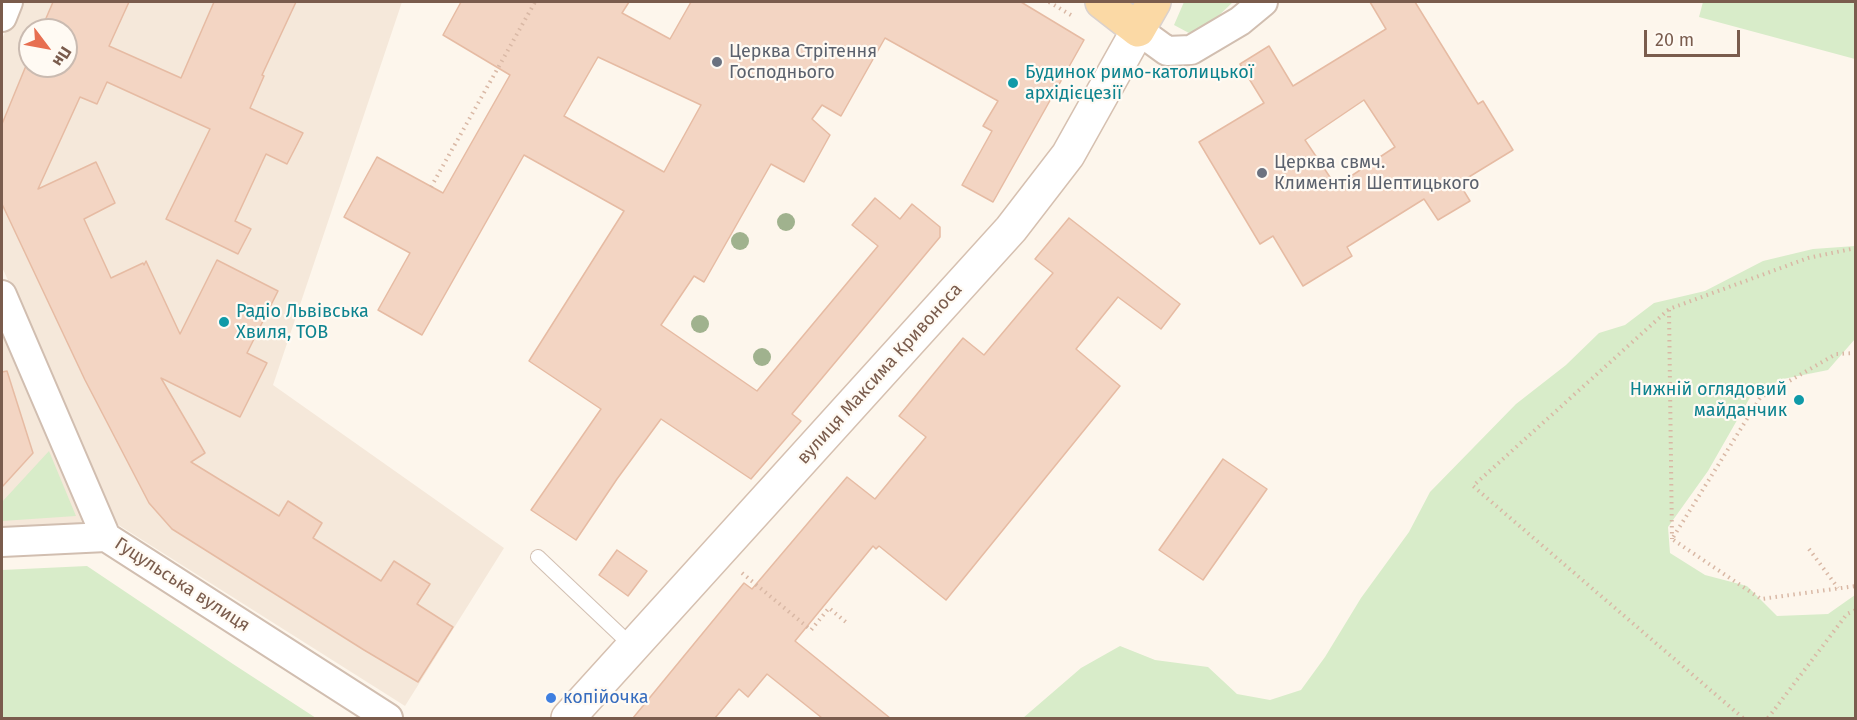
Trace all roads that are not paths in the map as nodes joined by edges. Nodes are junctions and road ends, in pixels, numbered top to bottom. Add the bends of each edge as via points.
1 (8, 2) edge
2 (1154, 2) edge
3 (1263, 2) edge
4 (1088, 9) edge
5 (2, 17) edge
6 (1138, 30) junction
7 (2, 295) edge
8 (106, 537) junction
9 (2, 542) edge
10 (538, 557) dead end
11 (633, 647) junction
12 (388, 718) edge
13 (568, 718) edge

1 - 5 street
2 - 6 main road, вулиця Максима Кривоноса
3 - 6 street via 1240,21 1191,50 1167,51
4 - 6 main road
6 - 11 main road, вулиця Максима Кривоноса via 1068,155 1011,229
7 - 8 street, Гуцульська вулиця
8 - 9 street
8 - 12 street, Гуцульська вулиця
10 - 11 lane
11 - 13 main road, вулиця Максима Кривоноса

